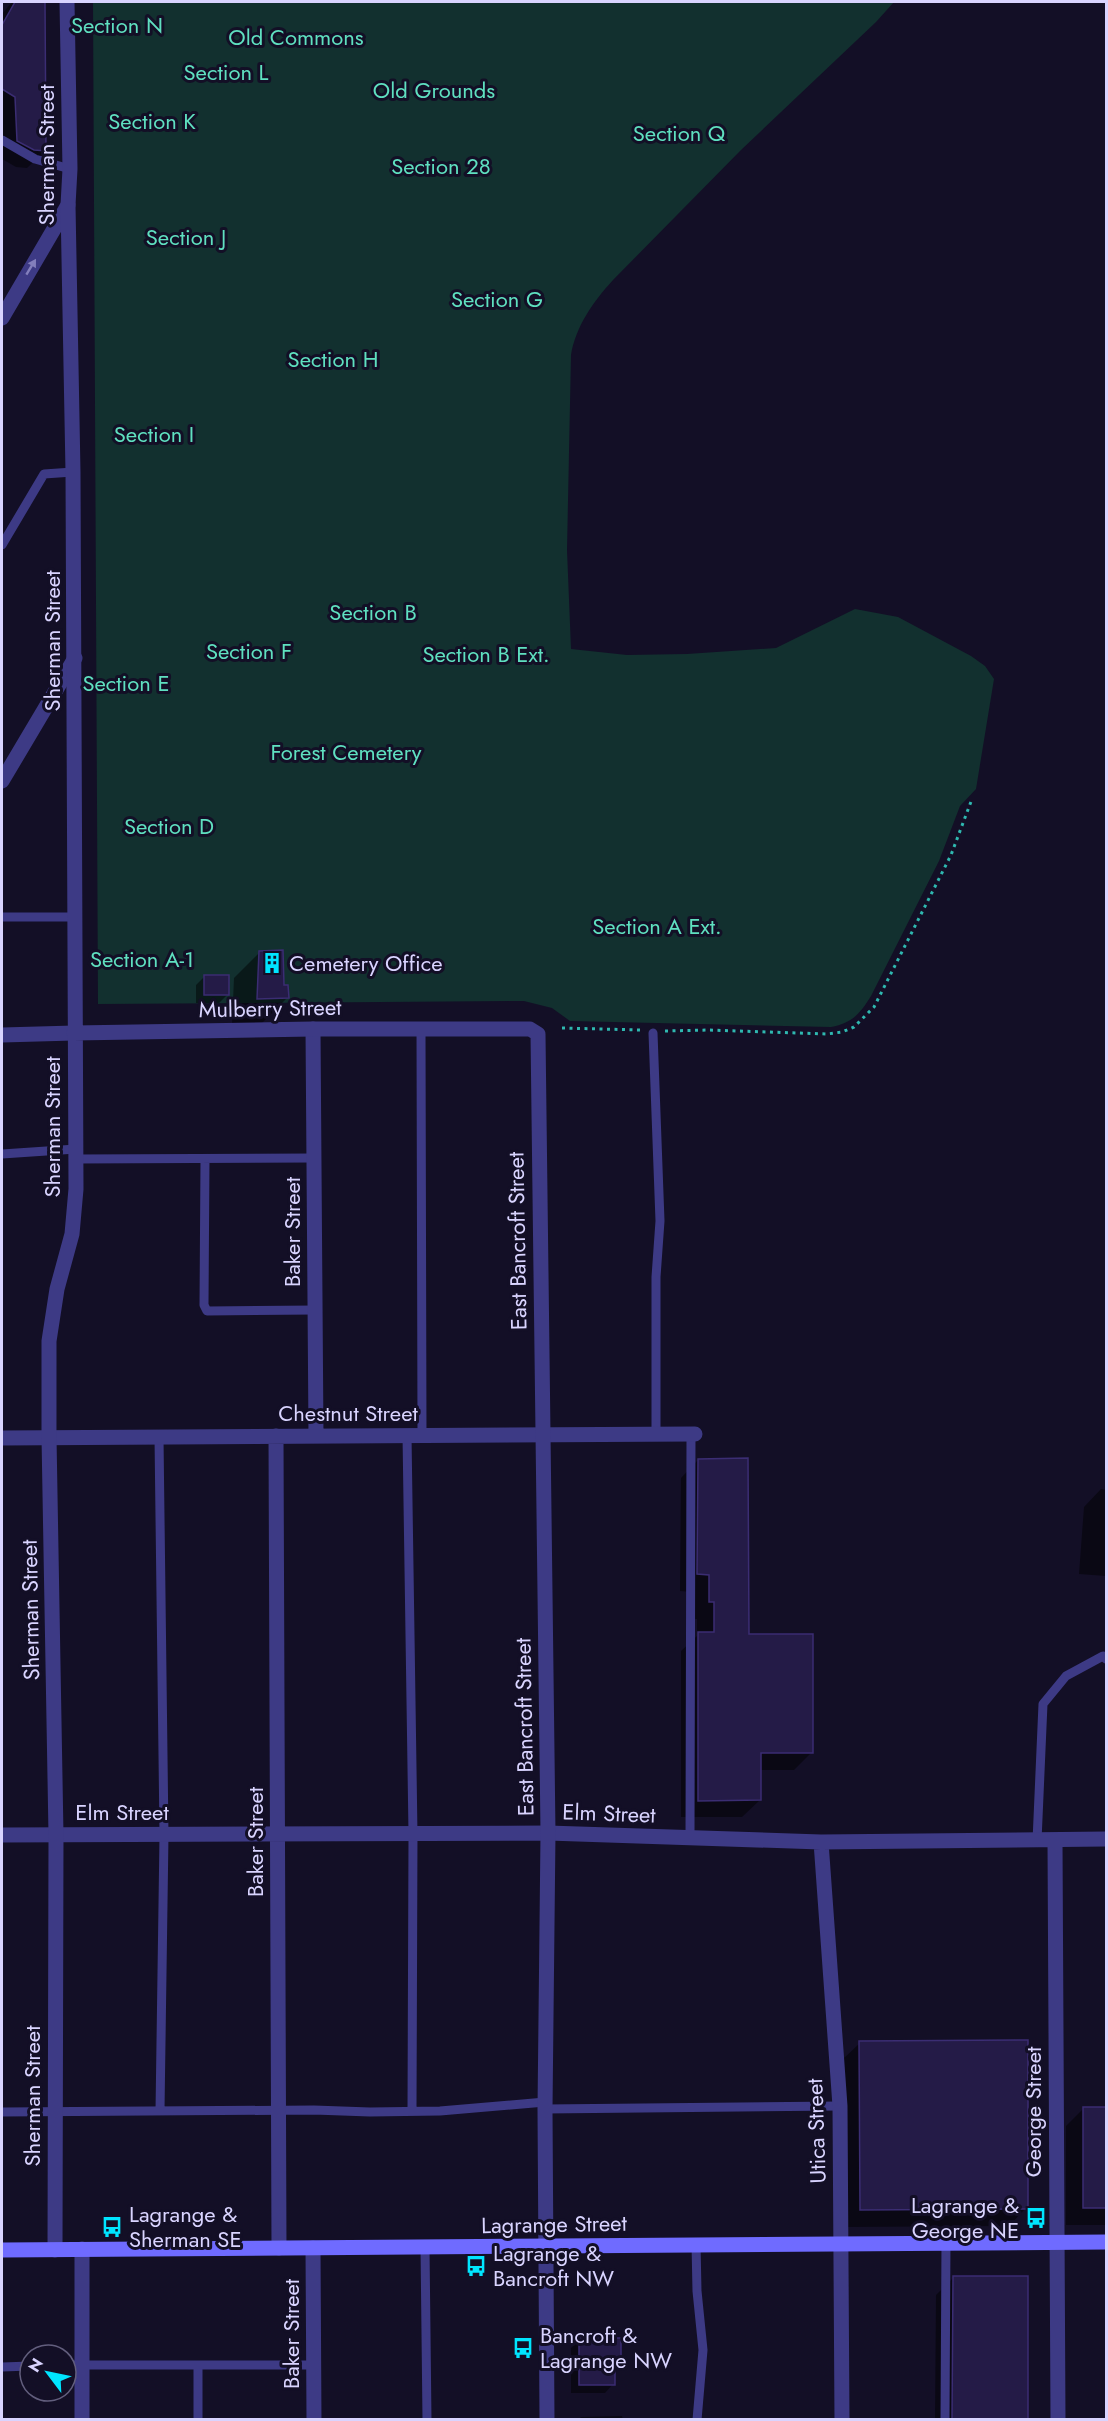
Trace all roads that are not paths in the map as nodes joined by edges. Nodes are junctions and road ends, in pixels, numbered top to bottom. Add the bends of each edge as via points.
1 (67, 2) edge
2 (2, 140) edge
3 (70, 169) junction
4 (68, 206) junction
5 (2, 318) edge
6 (73, 472) junction
7 (2, 545) edge
8 (75, 658) junction
9 (2, 781) edge
10 (2, 917) edge
11 (74, 917) junction
12 (313, 1029) junction
13 (421, 1030) junction
14 (654, 1032) road end
15 (74, 1033) junction
16 (538, 1034) joint
17 (2, 1035) edge
18 (2, 1154) edge
19 (76, 1154) junction
20 (314, 1158) junction
21 (205, 1159) junction
22 (315, 1310) junction
23 (541, 1434) junction
24 (656, 1434) junction
25 (693, 1434) joint
26 (415, 1435) junction
27 (276, 1436) junction
28 (316, 1436) junction
29 (49, 1437) junction
30 (159, 1437) junction
31 (2, 1438) edge
32 (1107, 1659) edge
33 (548, 1833) junction
34 (413, 1834) junction
35 (2, 1835) edge
36 (57, 1835) junction
37 (164, 1835) junction
38 (278, 1835) junction
39 (690, 1838) junction
40 (1107, 1839) edge
41 (1037, 1841) junction
42 (1055, 1841) junction
43 (821, 1842) junction
44 (545, 2106) junction
45 (840, 2106) junction
46 (160, 2111) junction
47 (278, 2111) junction
48 (412, 2111) junction
49 (2, 2112) edge
50 (54, 2112) junction
51 (946, 2241) junction
52 (841, 2242) junction
53 (1056, 2242) junction
54 (1107, 2242) edge
55 (696, 2244) junction
56 (425, 2247) junction
57 (546, 2247) junction
58 (279, 2248) junction
59 (313, 2248) junction
60 (82, 2249) junction
61 (2, 2250) edge
62 (55, 2250) junction
63 (78, 2365) edge
64 (82, 2365) junction
65 (198, 2365) junction
66 (313, 2365) junction
67 (18, 2366) edge
68 (2, 2367) edge
69 (82, 2420) edge
70 (198, 2420) edge
71 (314, 2420) edge
72 (427, 2420) edge
73 (546, 2420) edge
74 (697, 2420) edge
75 (842, 2420) edge
76 (945, 2420) edge
77 (1058, 2420) edge

1 - 3 street, Sherman Street
2 - 3 lane via 35,159
3 - 4 street, Sherman Street
5 -> 4 street
4 - 6 street, Sherman Street
6 - 7 lane via 44,474
6 - 8 street, Sherman Street
8 - 9 street
8 - 11 street, Sherman Street
10 - 11 lane
11 - 15 street, Sherman Street
12 - 13 street, Mulberry Street
12 - 15 street, Mulberry Street
12 - 20 street, Baker Street
13 - 16 street, Mulberry Street via 530,1029
13 - 26 lane
14 - 24 lane via 660,1221
15 - 17 street, Mulberry Street
15 - 19 street, Sherman Street
16 - 23 street, East Bancroft Street
18 - 19 lane
19 - 21 lane
19 - 29 street, Sherman Street via 72,1234 57,1289 49,1341
20 - 21 lane
20 - 22 street, Baker Street
21 - 22 lane via 207,1311
22 - 28 street, Baker Street
23 - 24 street, Chestnut Street
23 - 26 street, Chestnut Street
23 - 33 street, East Bancroft Street
24 - 25 street, Chestnut Street
25 - 39 lane
26 - 28 street, Chestnut Street
26 - 34 lane
27 - 28 street, Chestnut Street
27 - 30 street, Chestnut Street
27 - 38 street, Baker Street
29 - 30 street, Chestnut Street
29 - 31 street, Chestnut Street
29 - 36 street, Sherman Street
30 - 37 lane
32 - 41 lane via 1103,1656 1066,1676 1043,1704
33 - 34 street, Elm Street
33 - 39 street, Elm Street
33 - 44 street, East Bancroft Street
34 - 38 street, Elm Street
34 - 48 lane
35 - 36 street, Elm Street
36 - 37 street, Elm Street
36 - 50 street, Sherman Street
37 - 38 street, Elm Street
37 - 46 lane
38 - 47 street, Baker Street
39 - 43 street, Elm Street
40 - 42 street, Elm Street
41 - 42 street, Elm Street
41 - 43 street, Elm Street
42 - 53 street, George Street
43 - 45 street, Utica Street
44 - 45 lane
44 - 48 lane
44 - 57 street, East Bancroft Street
45 - 52 street, Utica Street
46 - 47 lane
46 - 50 lane
47 - 48 lane
47 - 58 street, Baker Street
49 - 50 lane
50 - 62 street, Sherman Street
51 - 52 main road, Lagrange Street
51 - 53 main road, Lagrange Street
51 - 76 lane
52 - 55 main road, Lagrange Street
52 - 75 street, Utica Street
53 - 54 main road, Lagrange Street
53 - 77 street, George Street
55 - 57 main road, Lagrange Street
55 - 74 lane via 703,2350
56 - 57 main road, Lagrange Street
56 - 59 main road, Lagrange Street
56 - 72 lane
57 - 73 street, East Bancroft Street
58 - 59 main road, Lagrange Street
58 - 60 main road, Lagrange Street
59 - 66 street, Baker Street
60 - 62 main road, Lagrange Street
60 - 64 street
61 - 62 main road, Lagrange Street
63 - 64 lane
64 - 65 lane
64 - 69 street
65 - 66 lane
65 - 70 lane
66 - 71 street, Baker Street
67 - 68 lane

